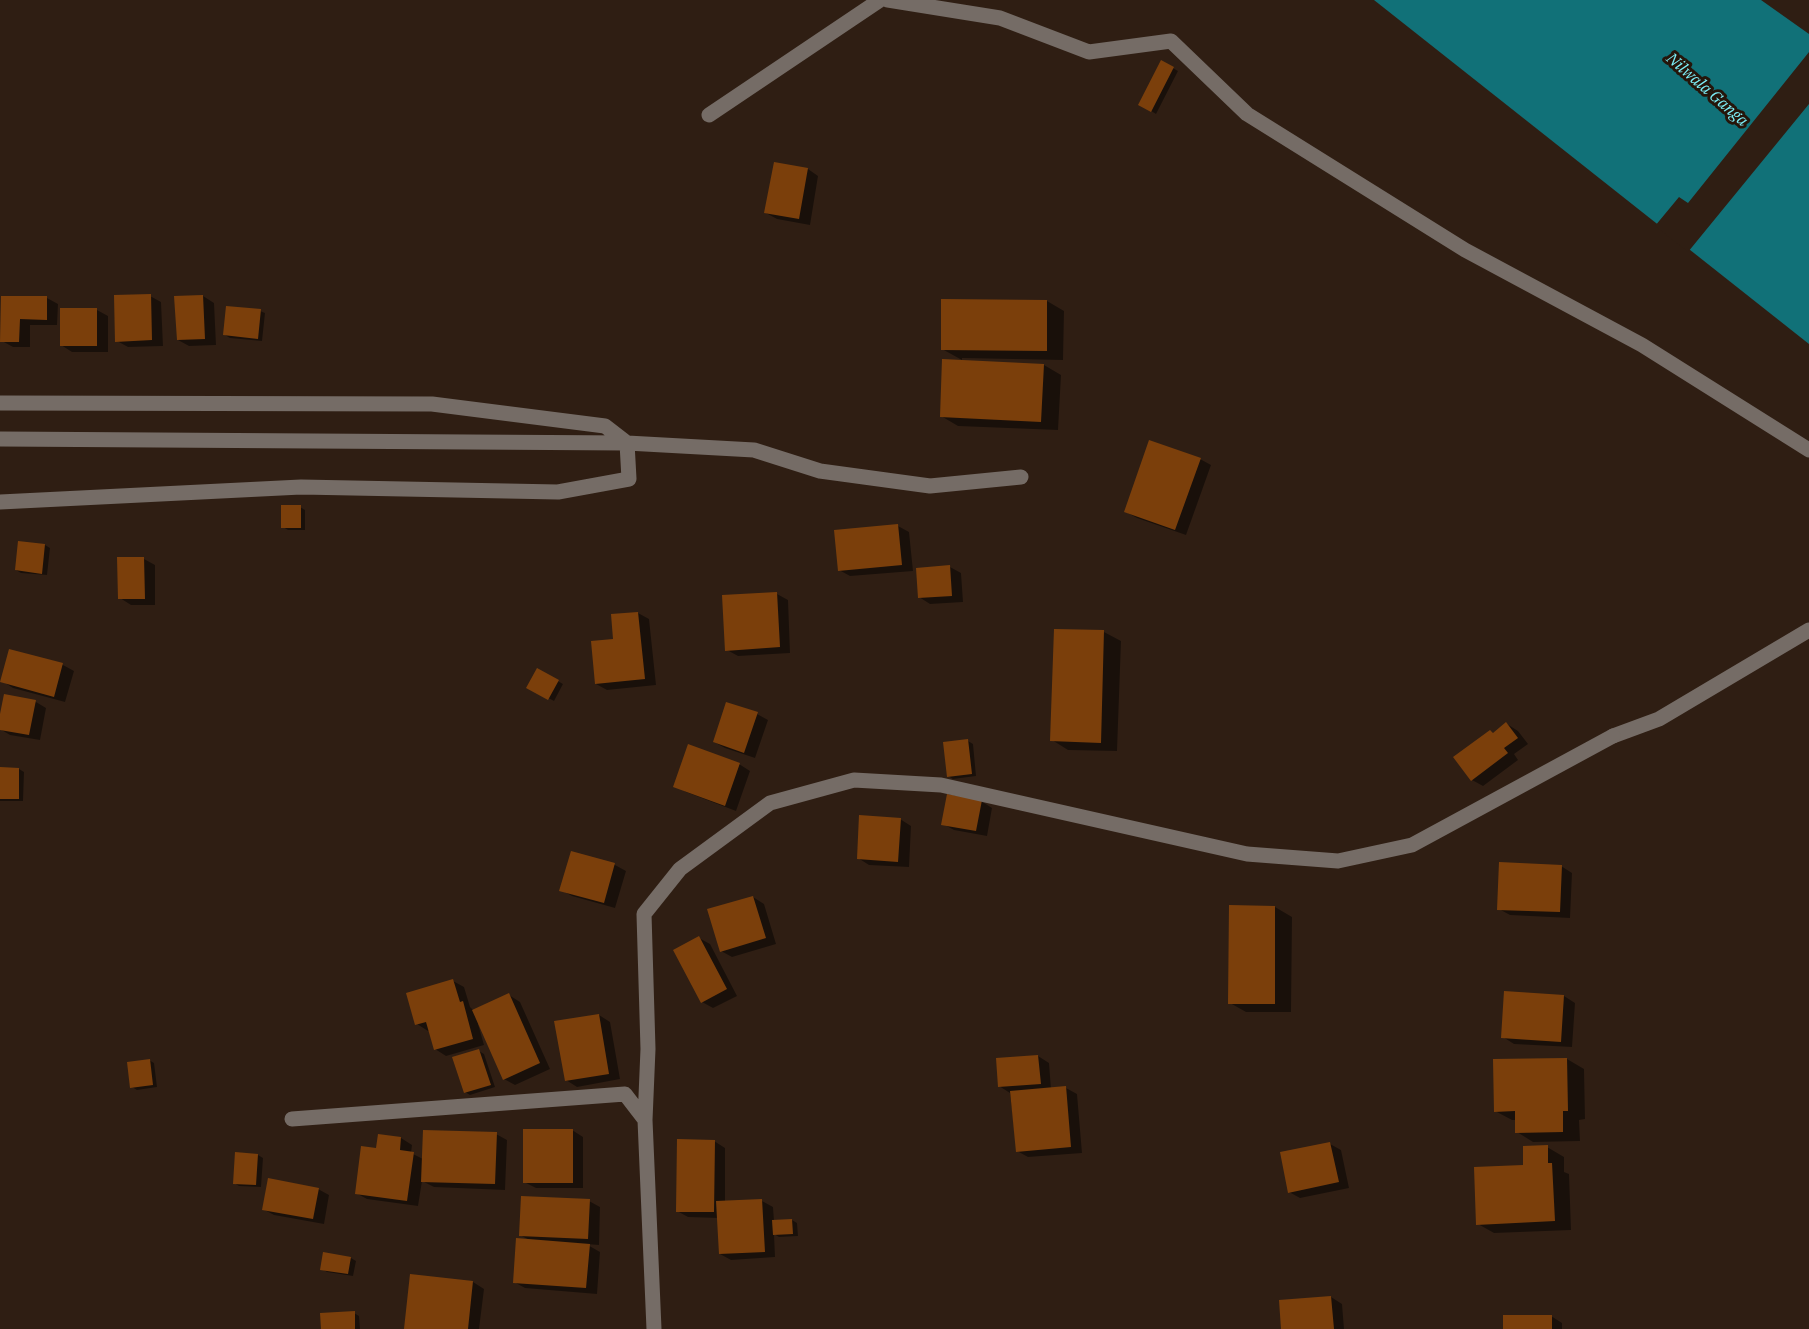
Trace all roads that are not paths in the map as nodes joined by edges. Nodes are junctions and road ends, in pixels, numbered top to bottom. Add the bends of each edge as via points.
1 (880, 0) edge
2 (888, 0) edge
3 (709, 115) dead end
4 (0, 403) edge
5 (0, 439) edge
6 (627, 443) junction
7 (1809, 450) edge
8 (1021, 477) dead end
9 (0, 502) edge
10 (1809, 630) edge
11 (292, 1119) dead end
12 (645, 1120) junction
13 (654, 1329) edge

1 - 3 street
2 - 7 street via 1000,18 1089,52 1171,41 1247,114 1465,250 1642,345
4 - 6 street via 432,404 605,426
5 - 6 street
6 - 8 street via 754,450 820,471 930,486
6 - 9 street via 630,479 558,492 301,487
10 - 12 street via 1659,719 1614,736 1412,845 1338,861 1247,854 941,785 854,780 770,803 680,869 644,914 648,1049
11 - 12 street via 625,1094
12 - 13 street

